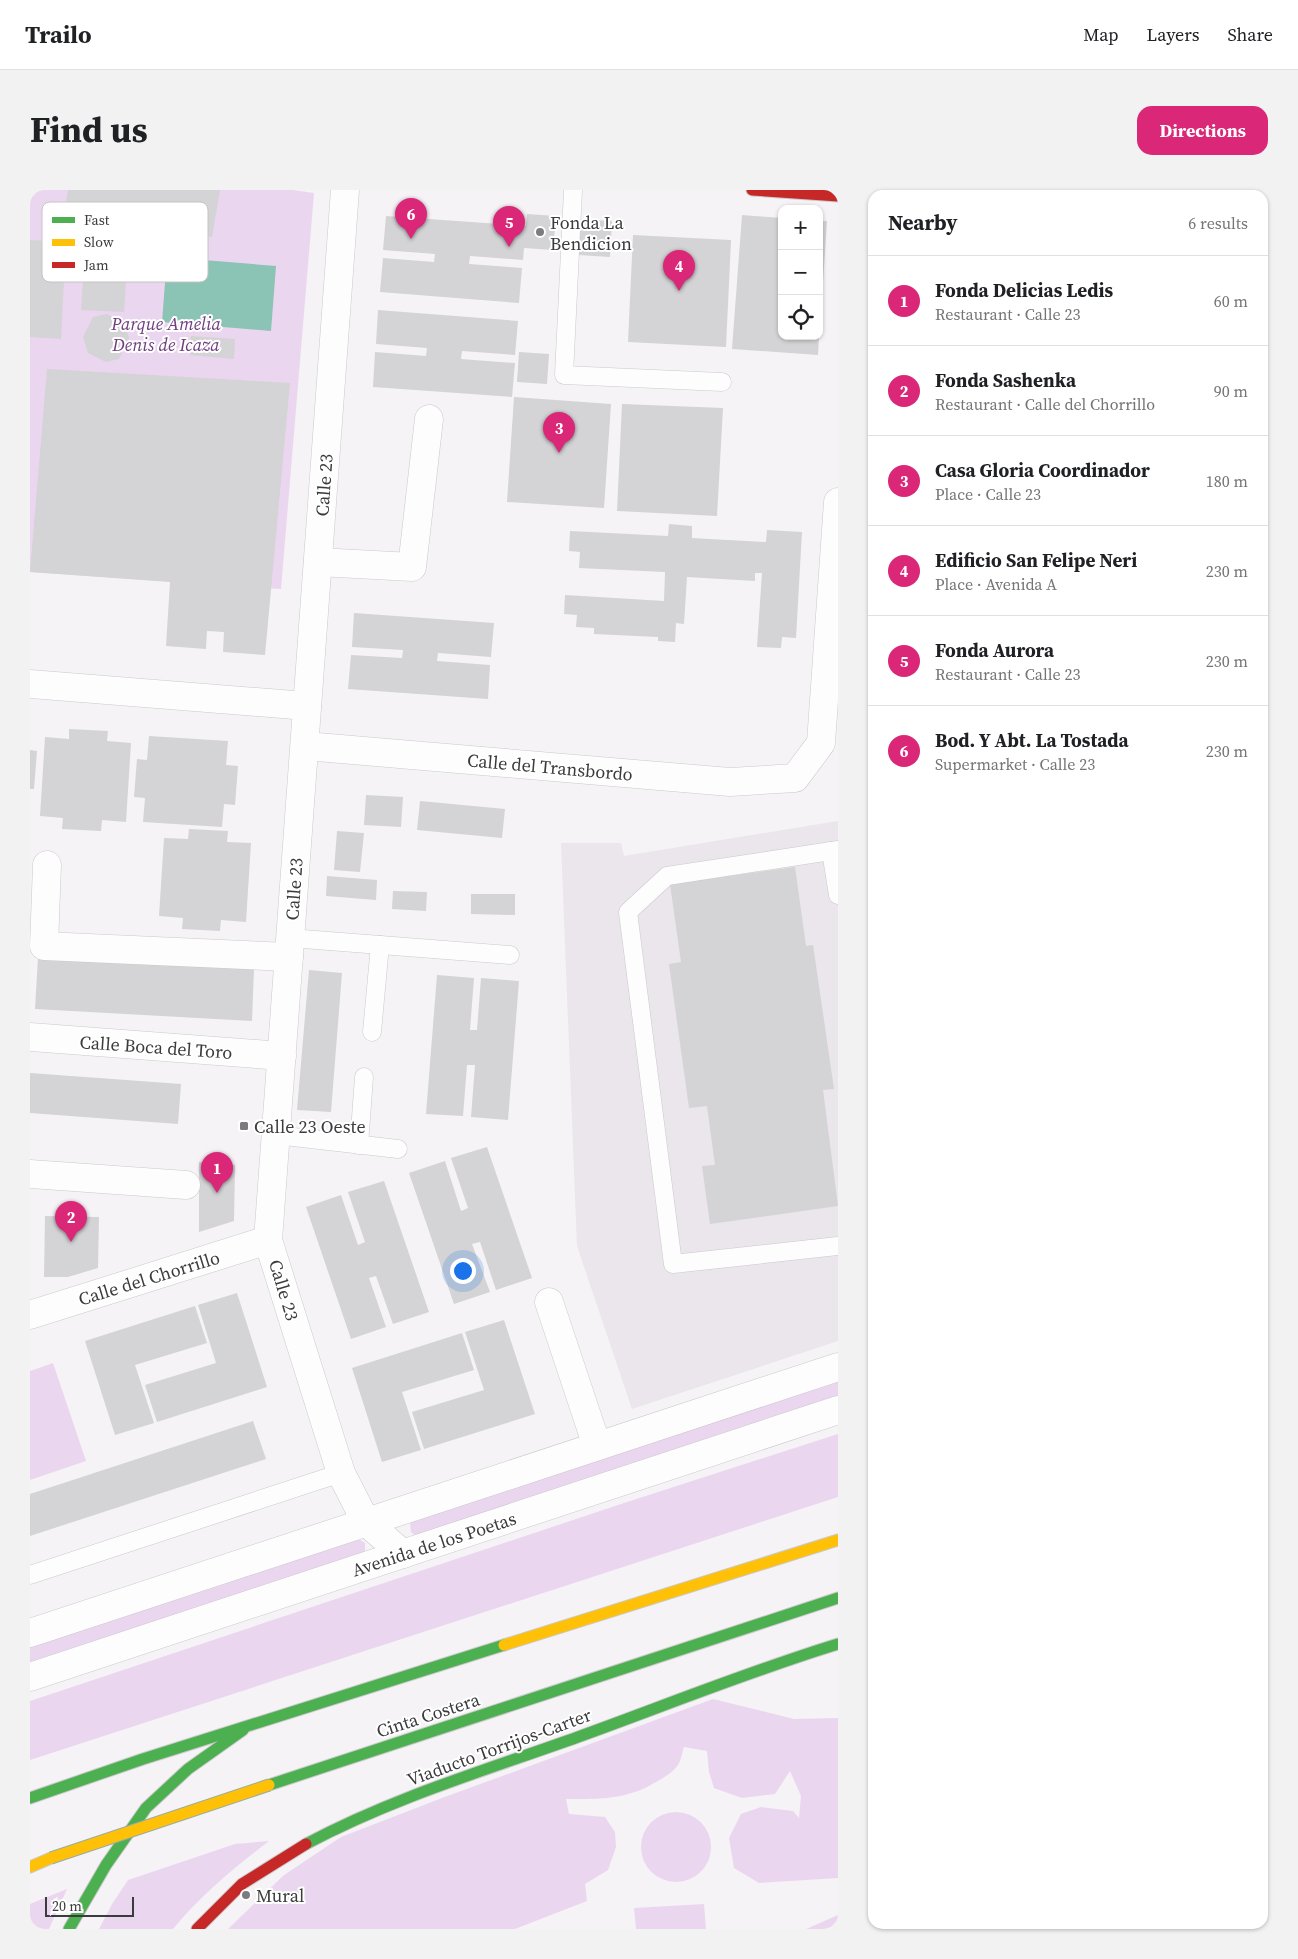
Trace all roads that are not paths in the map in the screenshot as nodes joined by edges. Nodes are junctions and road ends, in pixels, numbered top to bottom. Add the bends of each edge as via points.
1 (345, 190) edge
2 (573, 190) edge
3 (752, 190) edge
4 (838, 196) edge
5 (722, 382) dead end
6 (429, 419) dead end
7 (838, 502) edge
8 (318, 562) junction
9 (30, 684) edge
10 (308, 706) junction
11 (304, 746) junction
12 (834, 850) edge
13 (47, 865) dead end
14 (838, 896) edge
15 (380, 945) junction
16 (290, 947) junction
17 (510, 955) dead end
18 (372, 1032) dead end
19 (30, 1037) edge
20 (282, 1056) junction
21 (364, 1077) dead end
22 (276, 1135) junction
23 (359, 1145) junction
24 (398, 1149) dead end
25 (30, 1174) edge
26 (186, 1185) dead end
27 (268, 1240) junction
28 (838, 1246) edge
29 (549, 1302) dead end
30 (30, 1315) edge
31 (838, 1367) edge
32 (838, 1410) edge
33 (597, 1446) junction
34 (341, 1473) junction
35 (366, 1522) junction
36 (838, 1540) edge
37 (404, 1554) junction
38 (30, 1574) edge
39 (838, 1598) edge
40 (30, 1633) edge
41 (838, 1644) edge
42 (30, 1677) edge
43 (250, 1725) junction
44 (30, 1798) edge
45 (30, 1867) edge
46 (69, 1929) edge
47 (197, 1929) edge

1 - 8 street, Calle 23
2 - 5 lane via 564,374
3 - 4 main road
6 - 8 street via 412,567
7 - 11 street, Calle del Transbordo via 821,743 795,778 730,782
8 - 10 street, Calle 23
9 - 10 street
10 - 11 street, Calle 23
11 - 16 street, Calle 23
12 - 14 lane
12 - 28 lane via 667,876 628,912 673,1264
13 - 16 street via 44,946
15 - 16 lane
15 - 17 lane
15 - 18 lane
16 - 20 street, Calle 23
19 - 20 street, Calle Boca del Toro
20 - 22 street, Calle 23
21 - 23 lane
22 - 23 lane
22 - 27 street, Calle 23
23 - 24 lane
25 - 26 street
27 - 30 street, Calle del Chorrillo
27 - 34 street, Calle 23
29 - 33 street
31 - 33 street
32 - 37 street, Avenida de los Poetas
33 - 35 street
34 - 35 street, Calle 23
34 - 38 lane
35 - 37 street, Calle 23
35 - 40 street
36 - 43 main road
37 - 42 street, Avenida de los Poetas
39 - 45 main road, Cinta Costera, bridge
41 - 47 main road, Viaducto Torrijos-Carter via 420,1793 346,1823 293,1851 242,1884
43 - 44 main road
43 - 46 main road via 188,1770 146,1808 106,1865

